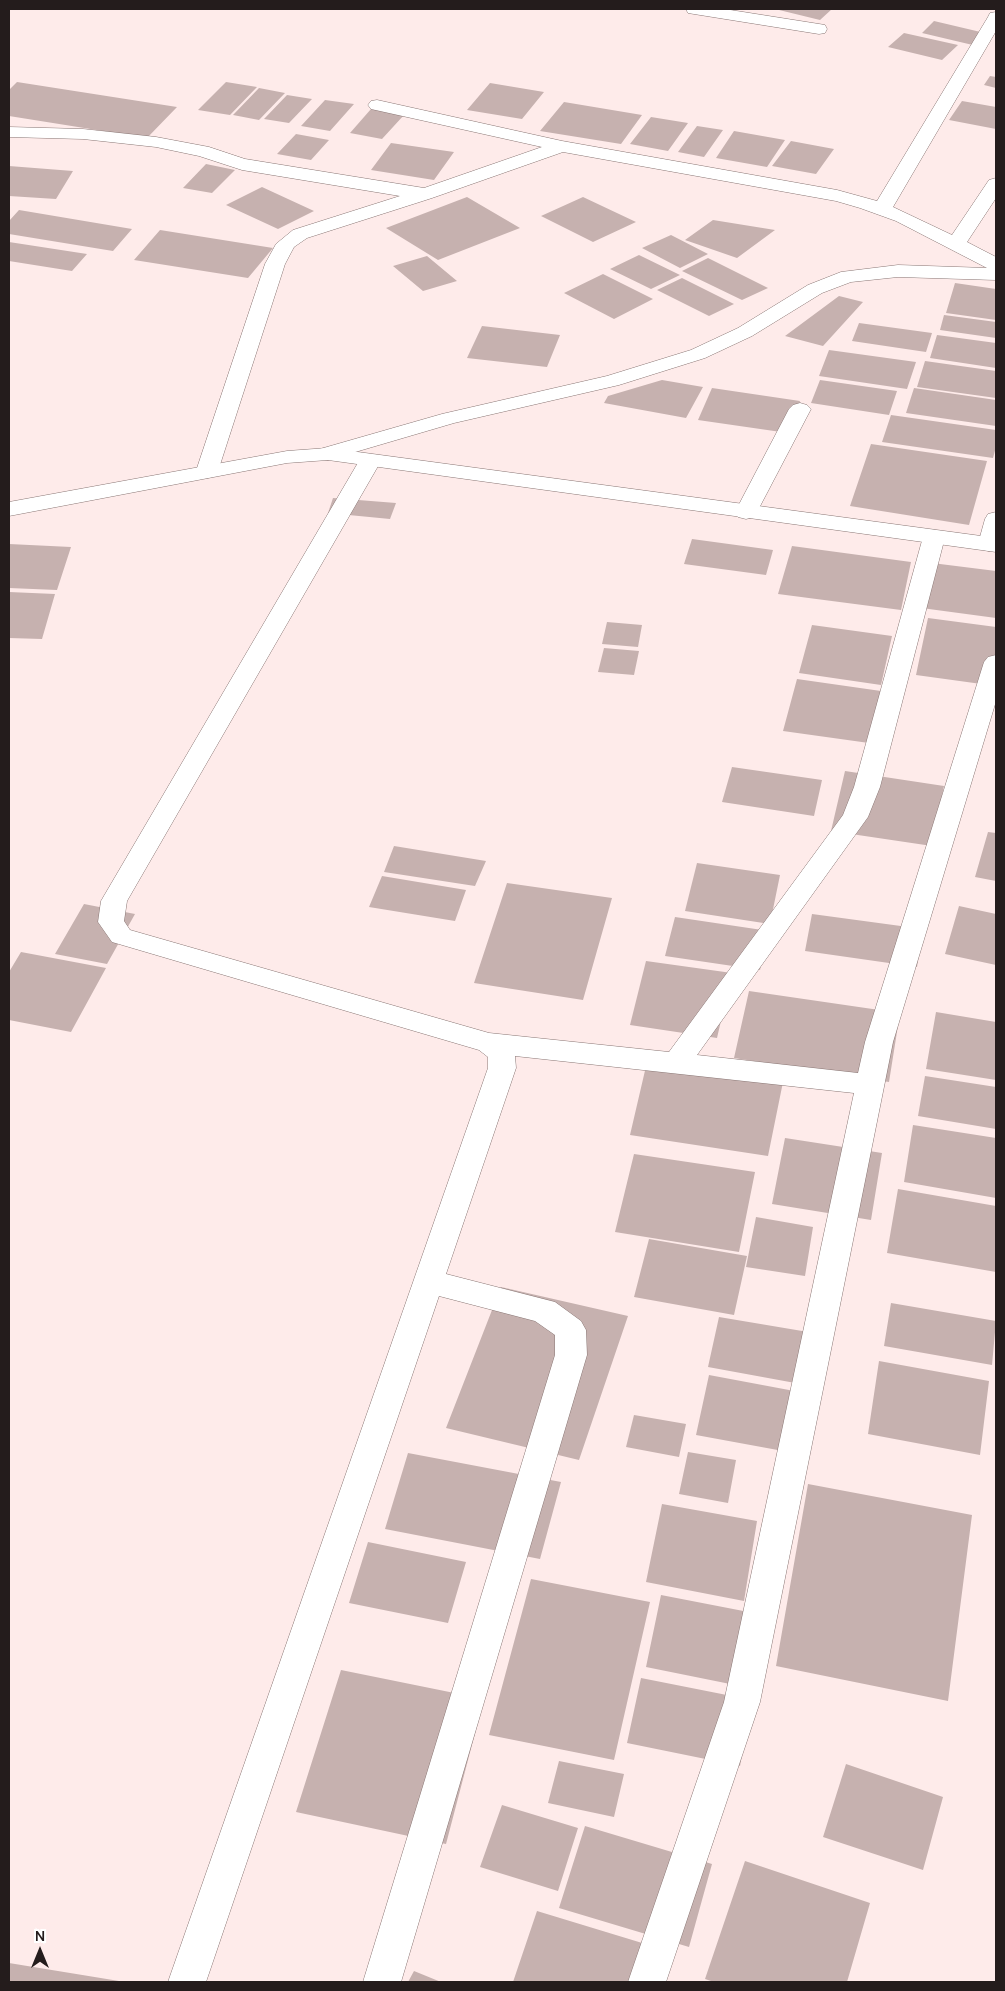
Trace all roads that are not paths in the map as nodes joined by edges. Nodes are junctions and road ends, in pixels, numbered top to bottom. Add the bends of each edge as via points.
1 (694, 9) edge
2 (996, 17) edge
3 (819, 29) dead end
4 (377, 106) dead end
5 (9, 132) edge
6 (562, 146) junction
7 (996, 184) edge
8 (425, 194) junction
9 (882, 209) junction
10 (956, 244) junction
11 (996, 265) edge
12 (996, 274) edge
13 (800, 409) dead end
14 (328, 454) junction
15 (370, 461) junction
16 (207, 472) junction
17 (9, 509) edge
18 (746, 512) junction
19 (996, 520) edge
20 (934, 537) junction
21 (993, 545) edge
22 (996, 662) edge
23 (489, 1043) junction
24 (676, 1063) junction
25 (870, 1084) junction
26 (428, 1281) junction
27 (187, 1982) edge
28 (382, 1982) edge
29 (647, 1982) edge

1 - 3 street
2 - 9 street
4 - 6 street
5 - 8 street via 83,134 156,142 204,151 242,164
6 - 8 street
6 - 9 street via 837,196
7 - 10 street
8 - 16 street via 300,234 286,244 275,264
9 - 10 street
10 - 11 street
12 - 14 street via 898,271 848,276 815,289 745,332 698,354 612,381 448,418
13 - 18 street
14 - 15 street
14 - 16 street via 287,456
15 - 18 street
15 - 23 street via 114,900 111,922 121,936
16 - 17 street
18 - 20 street
19 - 21 street
20 - 21 street
20 - 24 street via 867,787 855,817
22 - 25 street via 879,1042
23 - 24 street
23 - 26 street via 502,1057 502,1068
24 - 25 street
25 - 29 street via 742,1702
26 - 27 street
26 - 28 street via 544,1311 570,1330 570,1355

